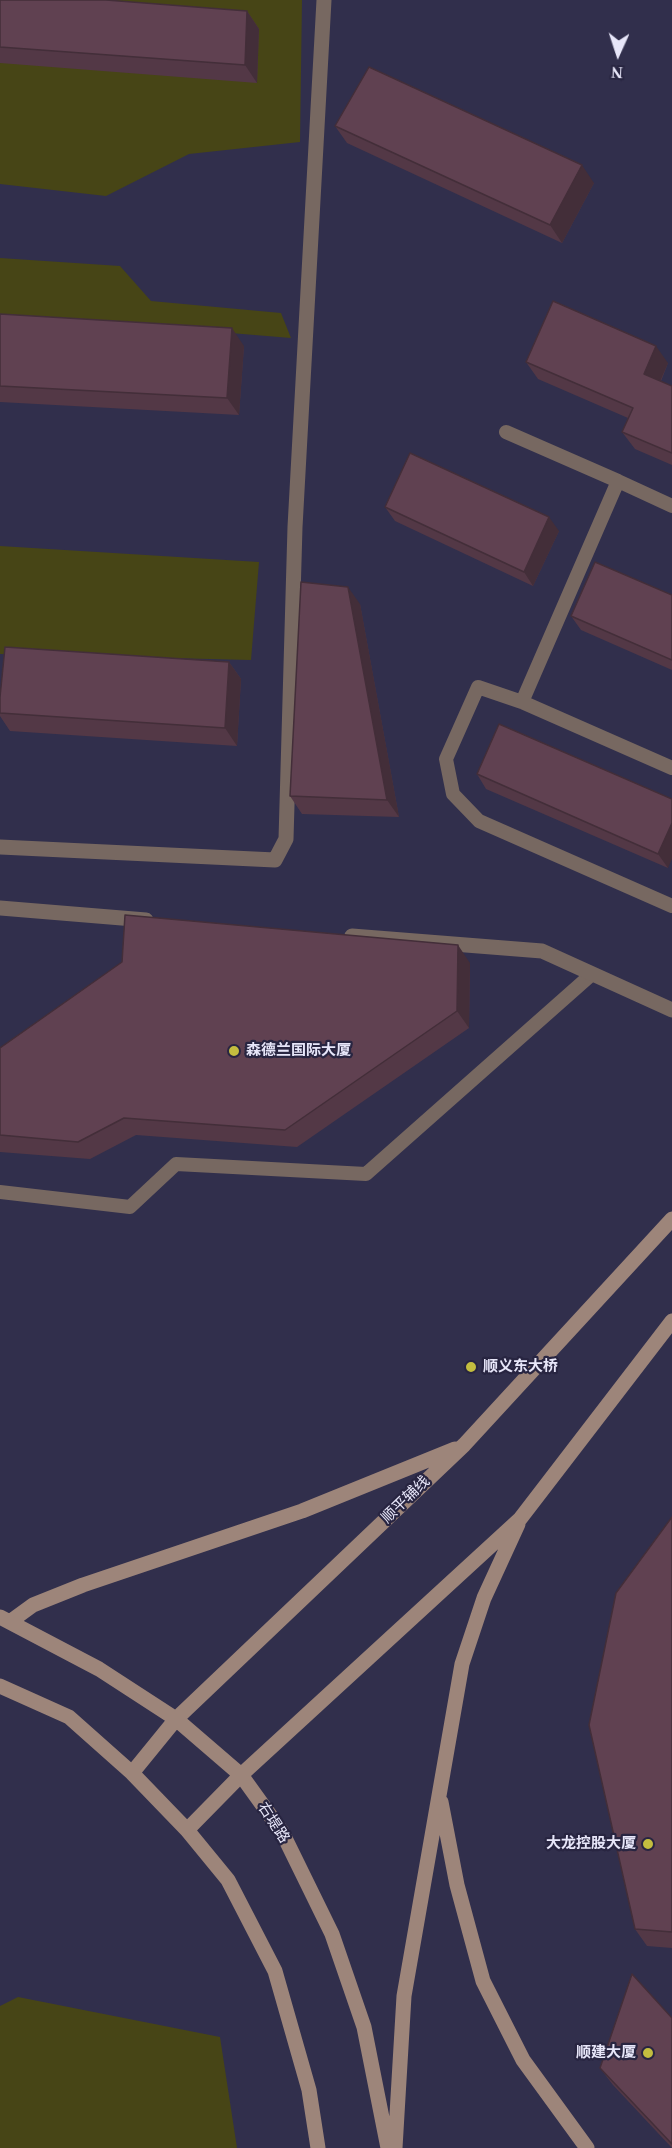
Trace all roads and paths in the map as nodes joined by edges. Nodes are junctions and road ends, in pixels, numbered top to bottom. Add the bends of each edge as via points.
1 (324, 0) edge
2 (506, 432) dead end
3 (618, 481) junction
4 (672, 506) edge
5 (522, 702) junction
6 (672, 768) edge
7 (0, 847) edge
8 (672, 906) edge
9 (0, 908) edge
10 (165, 921) edge
11 (342, 935) edge
12 (592, 974) junction
13 (672, 1010) edge
14 (0, 1192) edge
15 (672, 1219) edge
16 (672, 1321) edge
17 (464, 1445) junction
18 (520, 1519) junction
19 (5, 1619) edge
20 (0, 1686) edge
21 (176, 1719) junction
22 (132, 1773) junction
23 (241, 1775) junction
24 (439, 1792) junction
25 (187, 1830) junction
26 (318, 2148) edge
27 (388, 2148) edge
28 (395, 2148) edge
29 (587, 2148) edge

1 - 7 street via 295,527 286,839 275,860
2 - 3 lane
3 - 4 lane
3 - 5 lane
5 - 6 lane
5 - 8 lane via 478,687 446,759 453,794 479,821
9 - 10 street
11 - 12 street via 543,951
12 - 13 street
12 - 14 lane via 366,1174 176,1164 130,1207
15 - 17 main road, 顺平辅线
16 - 18 main road
17 - 19 main road via 302,1511 82,1586
17 - 21 main road, 顺平辅线
18 - 23 main road
18 - 24 main road via 484,1598 462,1664
19 - 21 main road, 右堤路 via 99,1669
20 - 22 main road via 69,1717
21 - 22 main road, 顺平辅线
21 - 23 main road, 右堤路
22 - 25 main road
23 - 25 main road
23 - 27 main road, 右堤路 via 282,1832 332,1934 364,2027
24 - 28 main road via 404,1996
24 - 29 main road via 457,1885 483,1981 523,2060
25 - 26 main road via 228,1880 275,1971 309,2090

